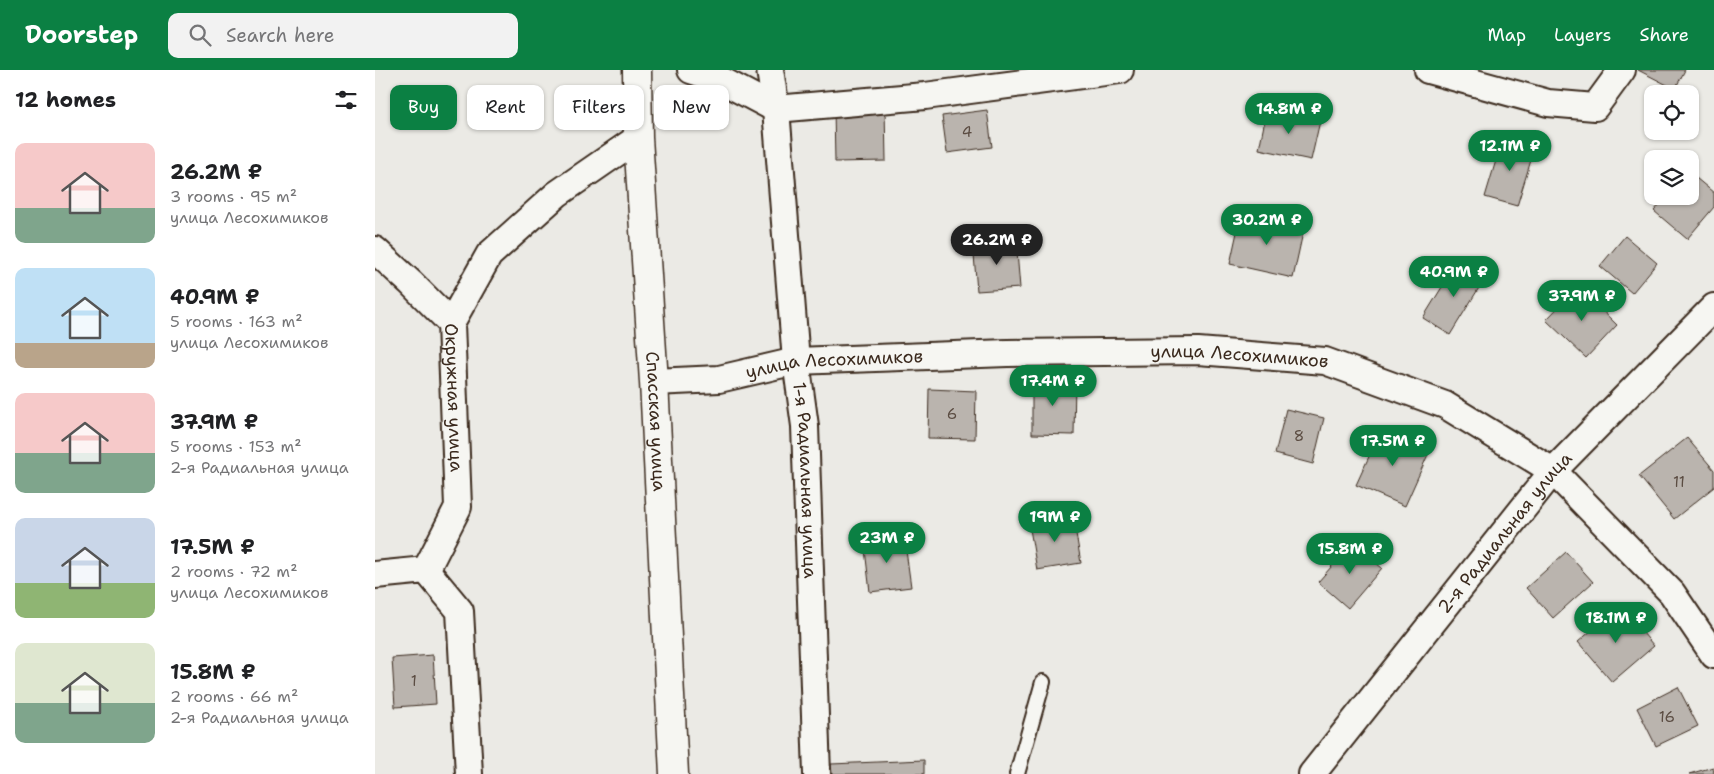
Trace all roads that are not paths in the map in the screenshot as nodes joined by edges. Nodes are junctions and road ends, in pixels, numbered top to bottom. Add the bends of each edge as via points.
1 (637, 70) edge
2 (691, 70) edge
3 (770, 70) edge
4 (1120, 70) edge
5 (1428, 70) edge
6 (1622, 70) edge
7 (776, 109) junction
8 (638, 138) junction
9 (375, 250) edge
10 (1714, 307) edge
11 (451, 323) junction
12 (796, 361) junction
13 (654, 382) junction
14 (1553, 471) junction
15 (426, 570) junction
16 (375, 575) edge
17 (1714, 655) edge
18 (1043, 682) dead end
19 (469, 774) edge
20 (674, 774) edge
21 (817, 774) edge
22 (1017, 774) edge
23 (1312, 774) edge

1 - 8 street, Спасская улица
2 - 7 street via 719,79
3 - 7 street, 1-я Радиальная улица
4 - 7 street via 925,96
5 - 6 street via 1548,103 1595,107
7 - 12 street, 1-я Радиальная улица
8 - 11 street via 557,194 489,255
8 - 13 street, Спасская улица
9 - 11 street, Окружная улица
10 - 14 street, 2-я Радиальная улица
11 - 15 street, Окружная улица via 458,507
12 - 13 street, улица Лесохимиков via 719,379
12 - 14 street, улица Лесохимиков via 1007,353 1198,351 1325,361 1445,405
12 - 21 street, 1-я Радиальная улица via 805,426
13 - 20 street, Спасская улица
14 - 17 street, улица Лесохимиков via 1672,594
14 - 23 street, 2-я Радиальная улица
15 - 16 street
15 - 19 street via 460,611
18 - 22 lane

